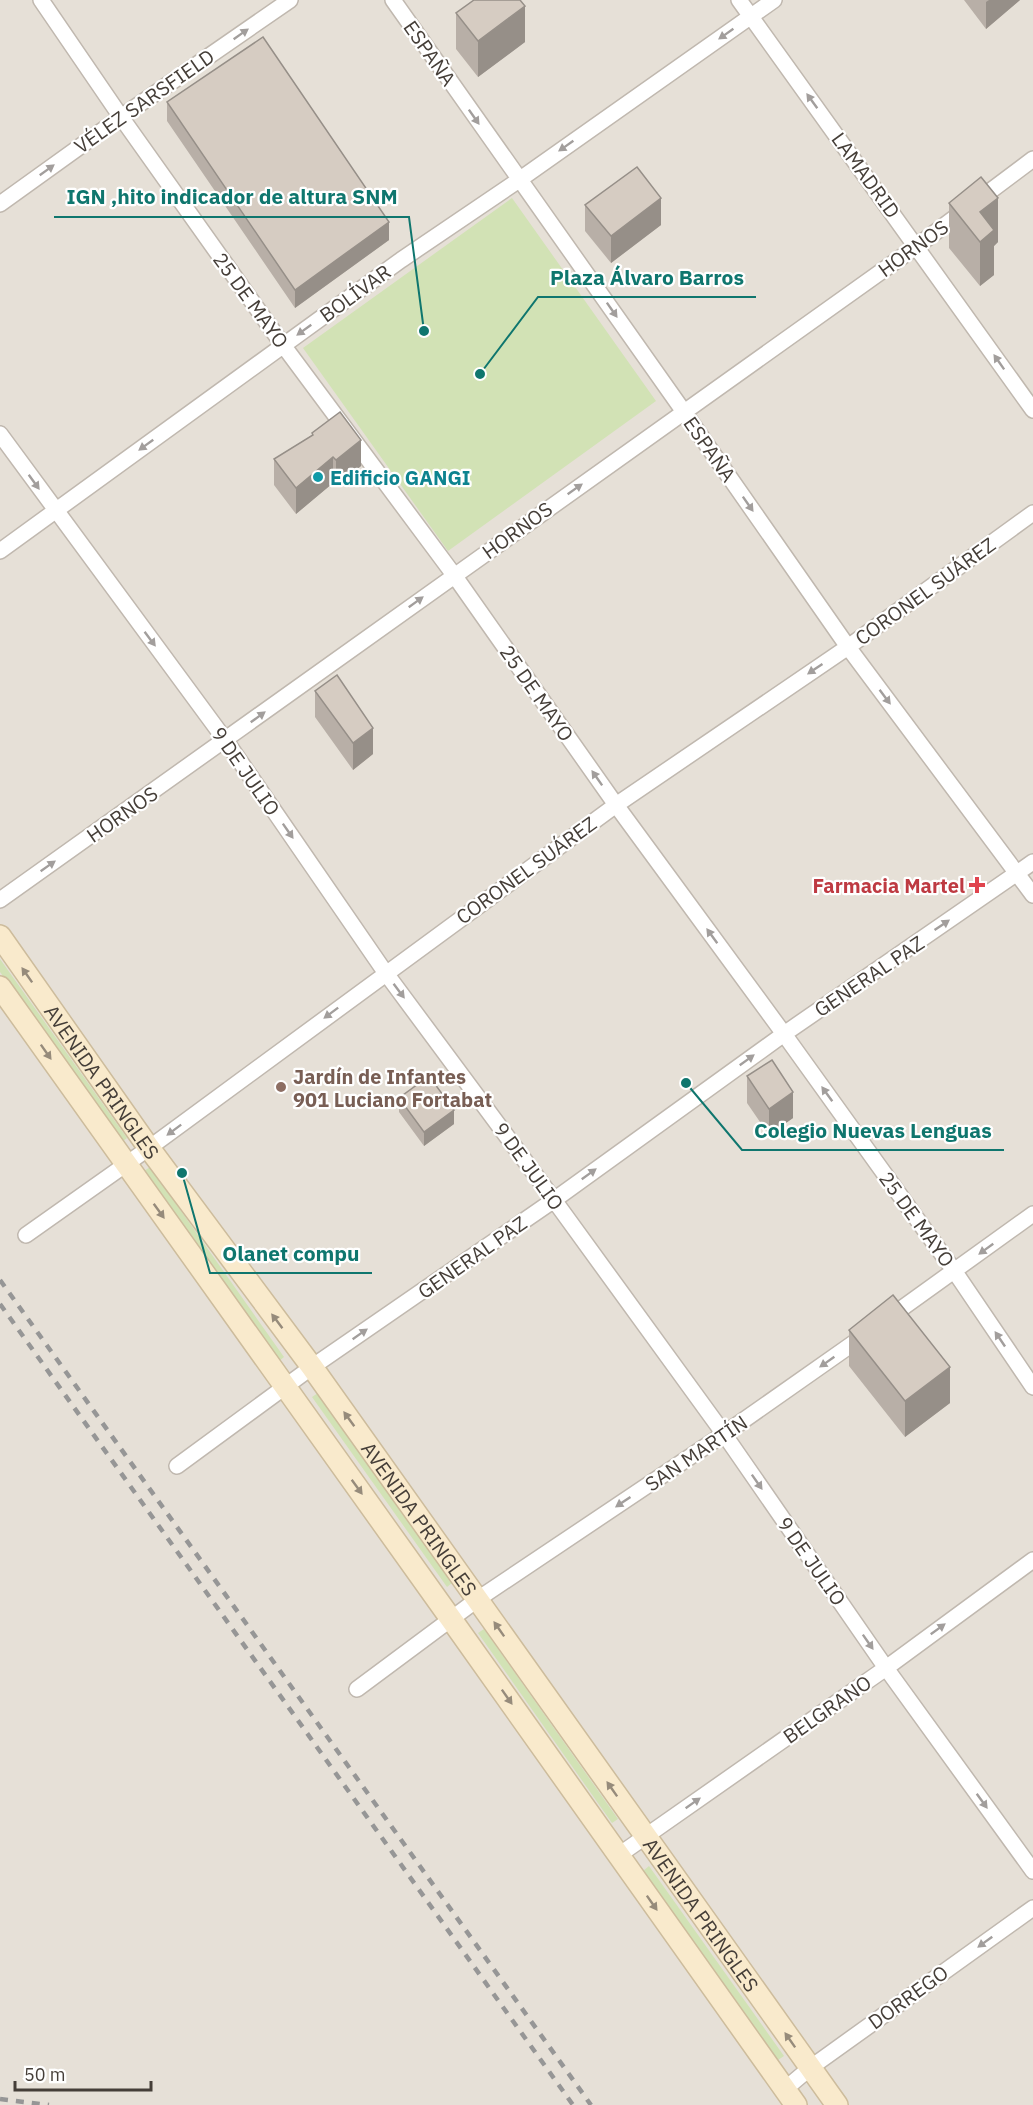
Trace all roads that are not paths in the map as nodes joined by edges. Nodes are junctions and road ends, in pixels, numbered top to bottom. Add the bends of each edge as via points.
1 (41, 0) edge
2 (290, 0) edge
3 (393, 0) edge
4 (739, 0) edge
5 (774, 0) edge
6 (751, 16) junction
7 (120, 117) junction
8 (1033, 159) edge
9 (519, 180) junction
10 (0, 204) edge
11 (917, 246) junction
12 (283, 345) junction
13 (1033, 410) edge
14 (684, 412) junction
15 (0, 434) edge
16 (56, 512) junction
17 (1033, 513) edge
18 (0, 551) edge
19 (454, 575) junction
20 (848, 647) junction
21 (226, 741) junction
22 (616, 805) junction
23 (1033, 862) edge
24 (1018, 874) junction
25 (1033, 895) edge
26 (0, 900) edge
27 (0, 936) edge
28 (385, 972) junction
29 (0, 987) edge
30 (784, 1034) junction
31 (149, 1148) junction
32 (126, 1165) junction
33 (554, 1200) junction
34 (1033, 1214) edge
35 (26, 1235) dead end
36 (955, 1272) junction
37 (312, 1367) junction
38 (1033, 1387) edge
39 (286, 1388) junction
40 (724, 1434) junction
41 (177, 1466) dead end
42 (1033, 1560) edge
43 (478, 1599) junction
44 (452, 1618) junction
45 (886, 1668) junction
46 (357, 1689) dead end
47 (645, 1836) junction
48 (619, 1855) junction
49 (1033, 1871) edge
50 (1033, 1908) edge
51 (810, 2068) junction
52 (790, 2097) edge
53 (837, 2105) edge

1 - 7 street, 25 DE MAYO
7 -> 2 street, VÉLEZ SARSFIELD
3 -> 9 street, ESPAÑA
4 - 6 street, LAMADRID
5 - 6 street, BOLÍVAR
6 -> 9 street, BOLÍVAR
11 -> 6 street, LAMADRID
10 -> 7 street, VÉLEZ SARSFIELD
7 - 12 street, 25 DE MAYO
8 - 11 street, HORNOS
9 -> 12 street, BOLÍVAR
9 -> 14 street, ESPAÑA
13 -> 11 street, LAMADRID
11 - 14 street, HORNOS
12 -> 16 street, BOLÍVAR
12 - 19 street, 25 DE MAYO
19 -> 14 street, HORNOS
14 -> 20 street, ESPAÑA
15 -> 16 street, 9 DE JULIO
16 - 18 street, BOLÍVAR
16 -> 21 street, 9 DE JULIO
17 - 20 street, CORONEL SUÁREZ
21 -> 19 street, HORNOS
22 -> 19 street, 25 DE MAYO
20 -> 22 street, CORONEL SUÁREZ
20 -> 24 street, ESPAÑA
26 -> 21 street, HORNOS
21 -> 28 street, 9 DE JULIO
22 - 28 street, CORONEL SUÁREZ
30 -> 22 street, 25 DE MAYO
23 - 24 street, GENERAL PAZ
24 - 25 street, ESPAÑA
30 -> 24 street, GENERAL PAZ
31 -> 27 main road, AVENIDA PRINGLES
28 -> 31 street, CORONEL SUÁREZ
28 -> 33 street, 9 DE JULIO
29 -> 32 main road, AVENIDA PRINGLES
33 -> 30 street, GENERAL PAZ
36 -> 30 street, 25 DE MAYO
31 - 32 street, CORONEL SUÁREZ
37 -> 31 main road, AVENIDA PRINGLES
32 - 35 street, CORONEL SUÁREZ
32 -> 39 main road, AVENIDA PRINGLES
37 -> 33 street, GENERAL PAZ
33 - 40 street, 9 DE JULIO
34 -> 36 street, SAN MARTÍN
38 -> 36 street, 25 DE MAYO
36 -> 40 street, SAN MARTÍN
37 - 39 street, GENERAL PAZ
43 -> 37 main road, AVENIDA PRINGLES
39 - 41 street, GENERAL PAZ
39 -> 44 main road, AVENIDA PRINGLES
40 -> 43 street, SAN MARTÍN
40 -> 45 street, 9 DE JULIO
45 -> 42 street, BELGRANO
43 - 44 street, SAN MARTÍN
47 -> 43 main road, AVENIDA PRINGLES
44 - 46 street, SAN MARTÍN
44 -> 48 main road, AVENIDA PRINGLES
47 -> 45 street, BELGRANO
45 -> 49 street, 9 DE JULIO
47 - 48 street, BELGRANO
51 -> 47 main road, AVENIDA PRINGLES
48 -> 52 main road, AVENIDA PRINGLES
50 -> 51 street, DORREGO
51 - 52 street, DORREGO
51 - 53 main road, AVENIDA PRINGLES

